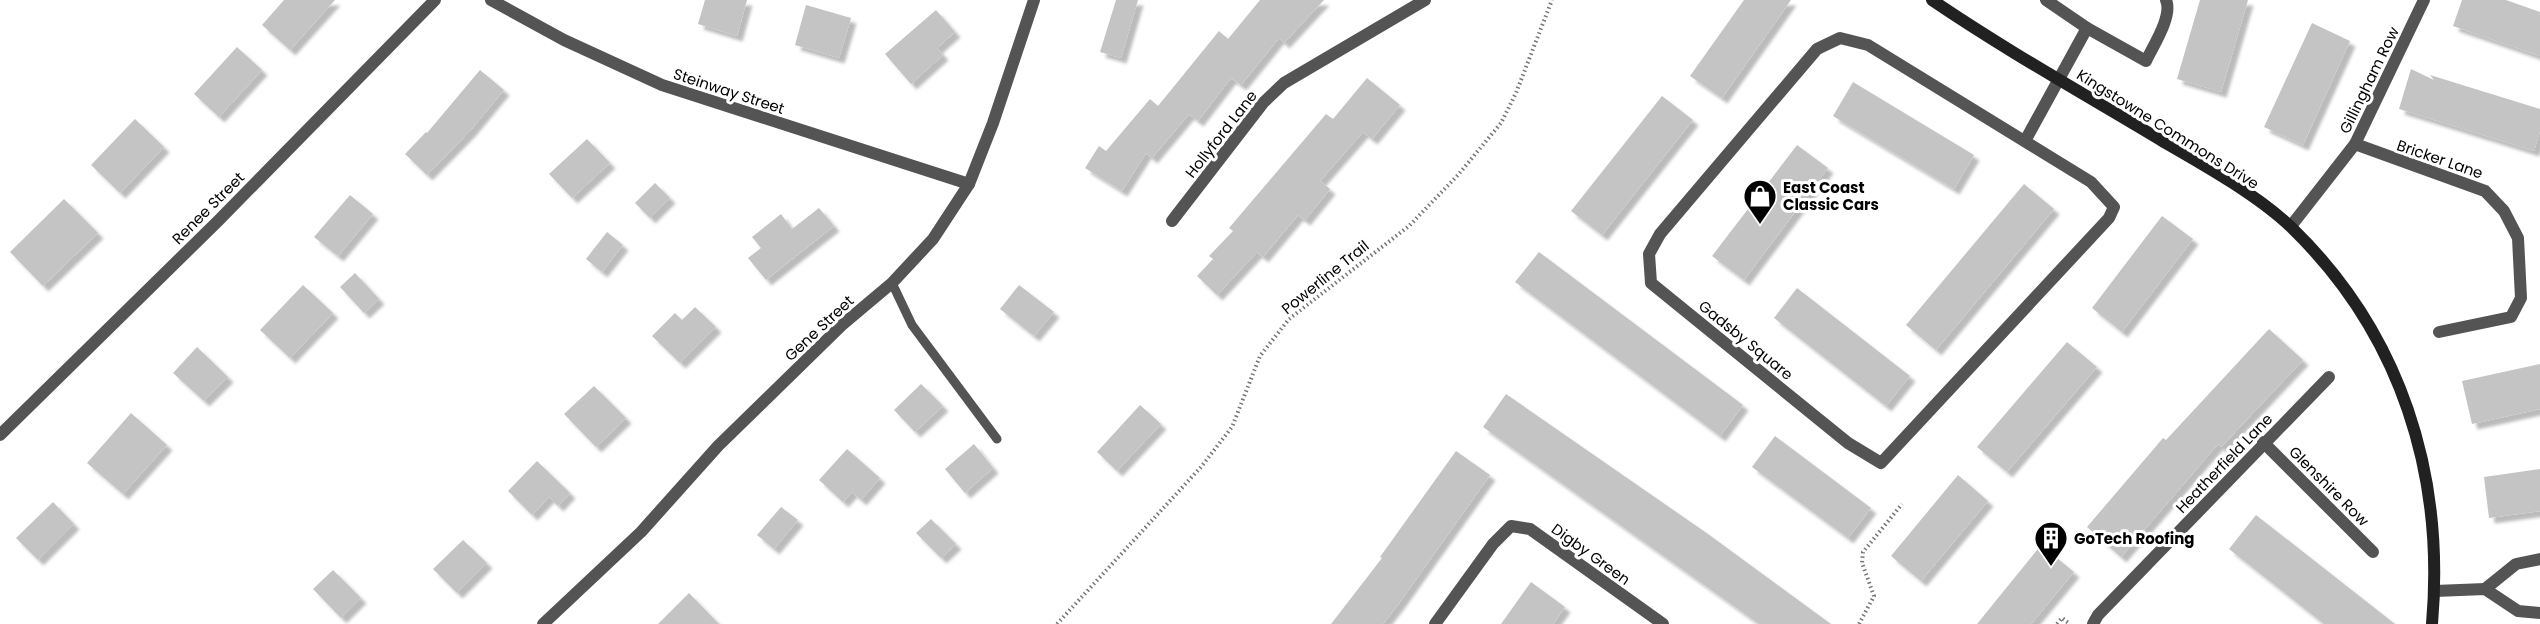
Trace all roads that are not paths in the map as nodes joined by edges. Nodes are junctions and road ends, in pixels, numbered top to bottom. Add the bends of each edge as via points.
1 (435, 0) edge
2 (491, 0) edge
3 (1034, 0) edge
4 (1425, 0) edge
5 (1932, 0) edge
6 (2046, 0) edge
7 (2166, 0) edge
8 (2424, 0) edge
9 (2087, 28) junction
10 (2059, 79) junction
11 (2025, 141) junction
12 (2355, 144) junction
13 (969, 184) junction
14 (1172, 221) dead end
15 (2291, 226) junction
16 (892, 283) junction
17 (2439, 332) dead end
18 (2329, 377) dead end
19 (0, 435) edge
20 (997, 439) dead end
21 (2263, 442) junction
22 (2373, 552) dead end
23 (2540, 559) edge
24 (2486, 589) junction
25 (2435, 591) junction
26 (2540, 613) edge
27 (543, 624) edge
28 (1435, 624) edge
29 (1663, 624) edge
30 (2093, 624) edge
31 (2432, 624) edge

1 - 19 street, Renee Street
2 - 13 street, Steinway Street via 564,40 662,85
3 - 13 street, Gene Street
4 - 14 street, Hollyford Lane via 1284,83 1263,103
5 - 10 street, Kingstowne Commons Drive
6 - 9 street
7 - 9 street via 2165,19 2146,61
8 - 12 street, Gillingham Row
9 - 10 street
10 - 11 street
10 - 15 street, Kingstowne Commons Drive via 2224,177
11 - 11 street, Gadsby Square via 1868,45 1840,38 1817,49 1660,234 1649,254 1651,283 1848,443 1881,463 2109,218 2114,207 2091,182
12 - 15 street, Gillingham Row
12 - 17 street, Bricker Lane via 2486,191 2504,211 2518,238 2521,298 2511,316
13 - 16 street, Gene Street via 933,239
15 - 25 street, Kingstowne Commons Drive via 2359,309 2378,339 2407,403 2427,474 2436,556
16 - 20 lane via 912,325
16 - 27 street, Gene Street via 842,325 718,446 641,532
18 - 21 street, Heatherfield Lane
21 - 22 street, Glenshire Row
21 - 30 street, Heatherfield Lane
23 - 24 street via 2516,564
24 - 25 street
24 - 26 street via 2518,610
25 - 31 street, Kingstowne Commons Drive
28 - 29 street, Digby Green via 1492,544 1511,526 1530,529

